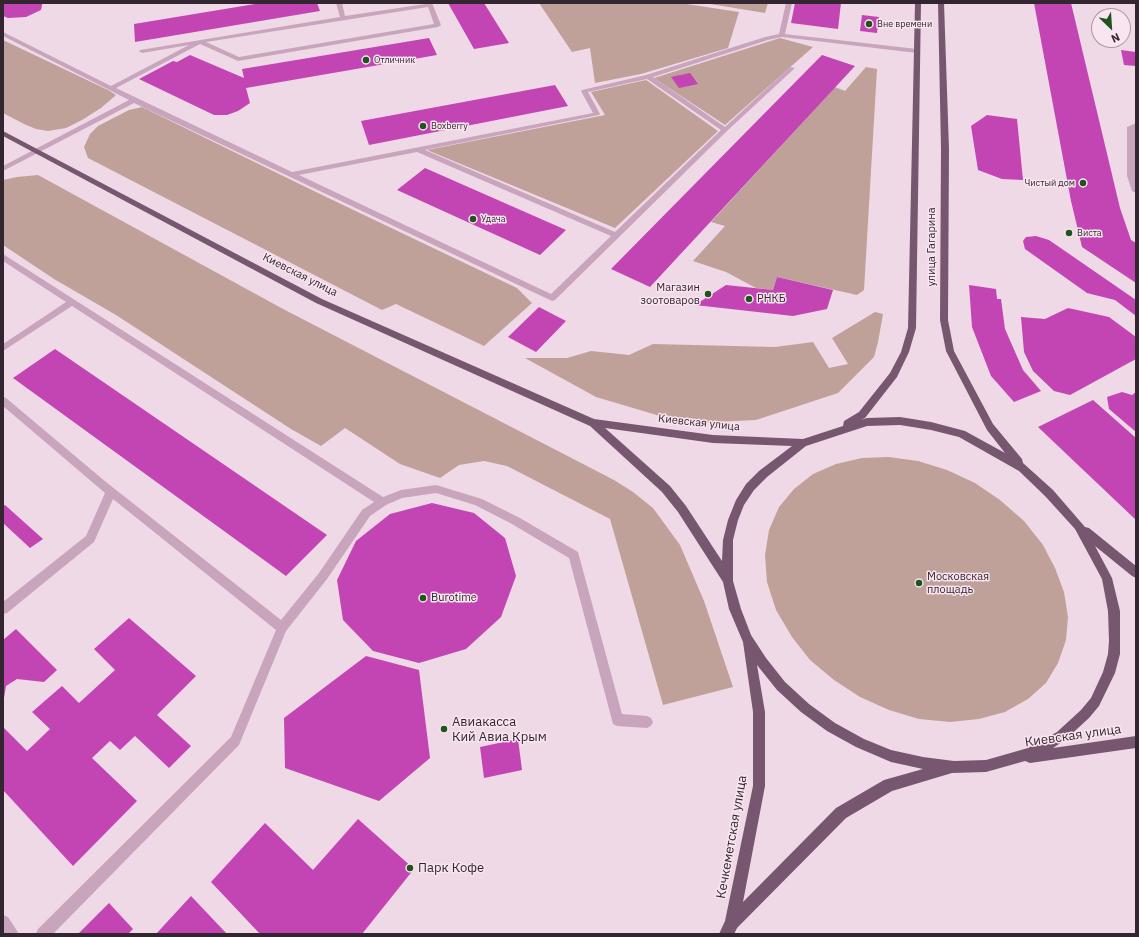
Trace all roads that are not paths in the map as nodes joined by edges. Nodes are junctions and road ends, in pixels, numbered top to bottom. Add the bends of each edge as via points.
1 (339, 3) edge
2 (788, 3) edge
3 (918, 3) edge
4 (941, 3) edge
5 (429, 4) edge
6 (343, 18) junction
7 (3, 34) edge
8 (782, 35) junction
9 (200, 42) junction
10 (916, 50) junction
11 (142, 51) dead end
12 (792, 68) dead end
13 (648, 77) junction
14 (112, 88) junction
15 (134, 100) junction
16 (1136, 125) edge
17 (725, 130) junction
18 (3, 133) edge
19 (419, 150) junction
20 (38, 152) junction
21 (3, 169) edge
22 (292, 174) junction
23 (1136, 192) edge
24 (617, 236) junction
25 (3, 257) edge
26 (72, 302) junction
27 (3, 348) edge
28 (3, 401) edge
29 (593, 423) junction
30 (834, 432) junction
31 (803, 443) junction
32 (1023, 468) junction
33 (111, 492) junction
34 (382, 502) junction
35 (1079, 526) junction
36 (1136, 573) edge
37 (728, 581) junction
38 (3, 609) edge
39 (282, 628) junction
40 (747, 638) junction
41 (647, 722) dead end
42 (1136, 742) edge
43 (1014, 759) junction
44 (954, 767) junction
45 (3, 922) edge
46 (729, 929) edge
47 (12, 934) edge
48 (43, 934) edge

1 - 6 lane
2 - 8 lane
3 - 10 main road, улица Гагарина
4 - 32 main road, улица Гагарина via 945,149 944,320 950,351 990,427
5 - 6 lane
5 - 9 lane via 438,25 238,60
6 - 9 lane
7 - 14 lane
8 - 10 lane
8 - 13 lane
9 - 11 lane
9 - 14 lane
10 - 30 main road, улица Гагарина via 912,328 905,352 885,388 862,415
12 - 17 lane
13 - 17 lane
13 - 19 lane via 584,91 597,114
14 - 15 lane
15 - 20 lane
15 - 22 lane
16 - 23 lane via 1131,127 1131,176
17 - 24 lane
18 - 20 main road, Киевская улица
19 - 22 lane
19 - 24 lane
20 - 21 lane
20 - 29 main road, Киевская улица via 320,301
22 - 24 lane via 552,298
25 - 26 lane
26 - 27 lane
26 - 34 lane
28 - 33 lane
29 - 31 main road, Киевская улица via 713,439
29 - 37 main road, Киевская улица via 666,489 682,509
30 - 31 main road
30 - 32 main road via 867,422 900,421 931,426 962,434
31 - 37 main road via 763,474 740,503 728,540
32 - 35 main road
33 - 38 lane via 90,539
33 - 39 lane
34 - 39 lane via 366,513 323,576
34 - 41 lane via 401,494 436,489 478,502 574,555 617,720
35 - 36 main road
35 - 43 main road via 1102,568 1110,590 1114,611 1114,654 1109,673 1095,702 1061,736
37 - 40 main road via 735,609
39 - 48 lane via 235,741
40 - 44 main road via 781,686 831,727 891,756 923,764
40 - 46 main road, Кечкеметская улица via 759,712 759,786
42 - 43 main road, Киевская улица
43 - 44 main road via 986,766
44 - 46 main road, Кечкеметская улица via 889,785 841,813
45 - 47 lane

